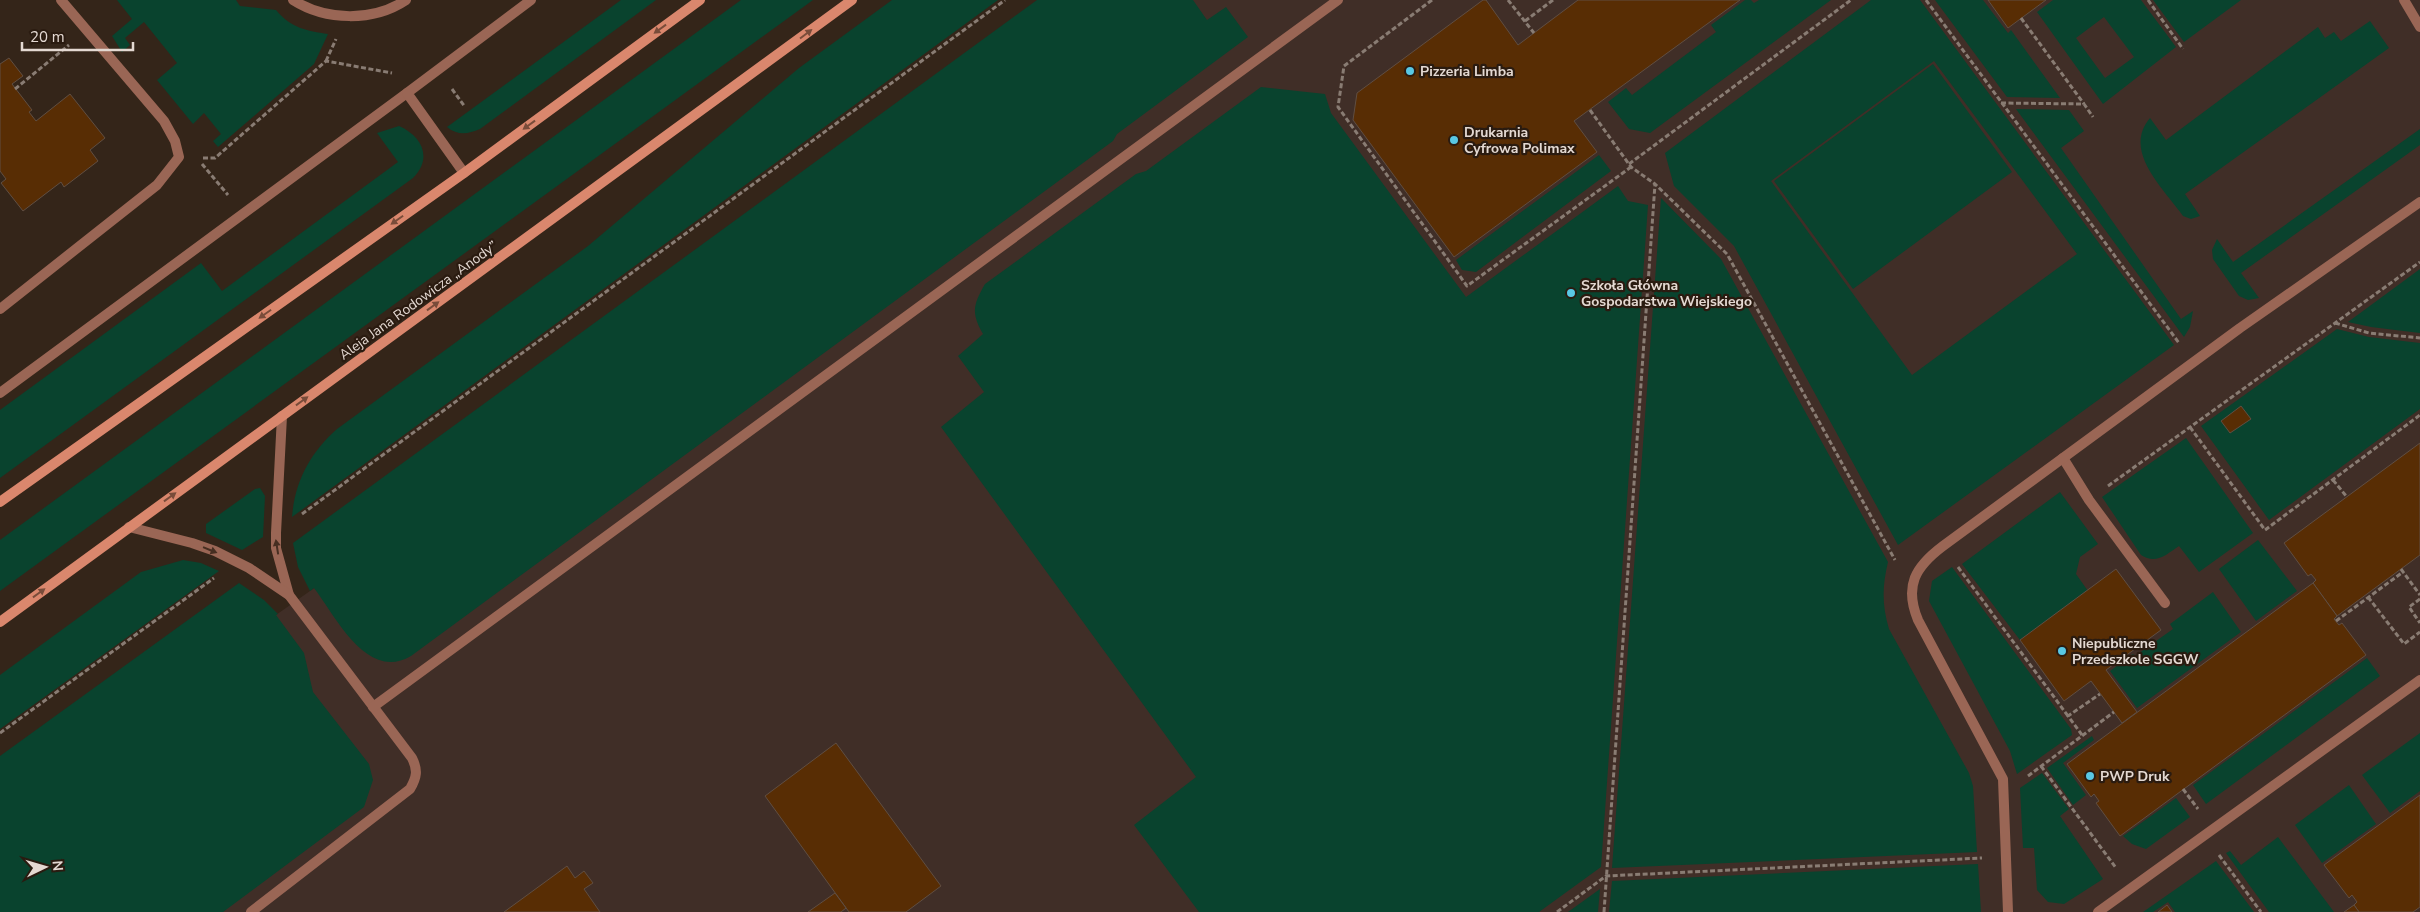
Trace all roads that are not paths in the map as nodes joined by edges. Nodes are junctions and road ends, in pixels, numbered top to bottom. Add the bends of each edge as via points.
1 (61, 0) edge
2 (293, 0) edge
3 (406, 0) edge
4 (531, 0) edge
5 (700, 0) edge
6 (852, 0) edge
7 (1338, 0) edge
8 (2404, 0) edge
9 (2420, 27) edge
10 (407, 93) junction
11 (464, 173) junction
12 (2420, 202) edge
13 (0, 309) edge
14 (0, 393) edge
15 (282, 416) junction
16 (2063, 458) junction
17 (0, 502) edge
18 (130, 527) junction
19 (289, 595) junction
20 (2165, 604) dead end
21 (0, 622) edge
22 (2420, 680) edge
23 (373, 707) junction
24 (251, 912) edge
25 (2008, 912) edge
26 (2098, 912) edge

1 - 13 street via 164,121 179,157 157,185
2 - 3 street via 317,12 340,16 373,13
4 - 10 street
5 -> 11 main road
15 -> 6 main road, Aleja Jana Rodowicza „Anody”
7 - 23 street
8 - 9 street
10 - 11 street
10 - 14 street
11 -> 17 main road
12 - 16 street
18 -> 15 main road, Aleja Jana Rodowicza „Anody”
19 -> 15 street via 276,548
16 - 20 street via 2089,500
16 - 25 street via 1921,565 1911,593 1918,620 2003,779
18 -> 19 street via 192,543 236,562
21 -> 18 main road, Aleja Jana Rodowicza „Anody”
19 - 23 street
22 - 26 street
23 - 24 street via 412,758 417,768 416,779 410,789

